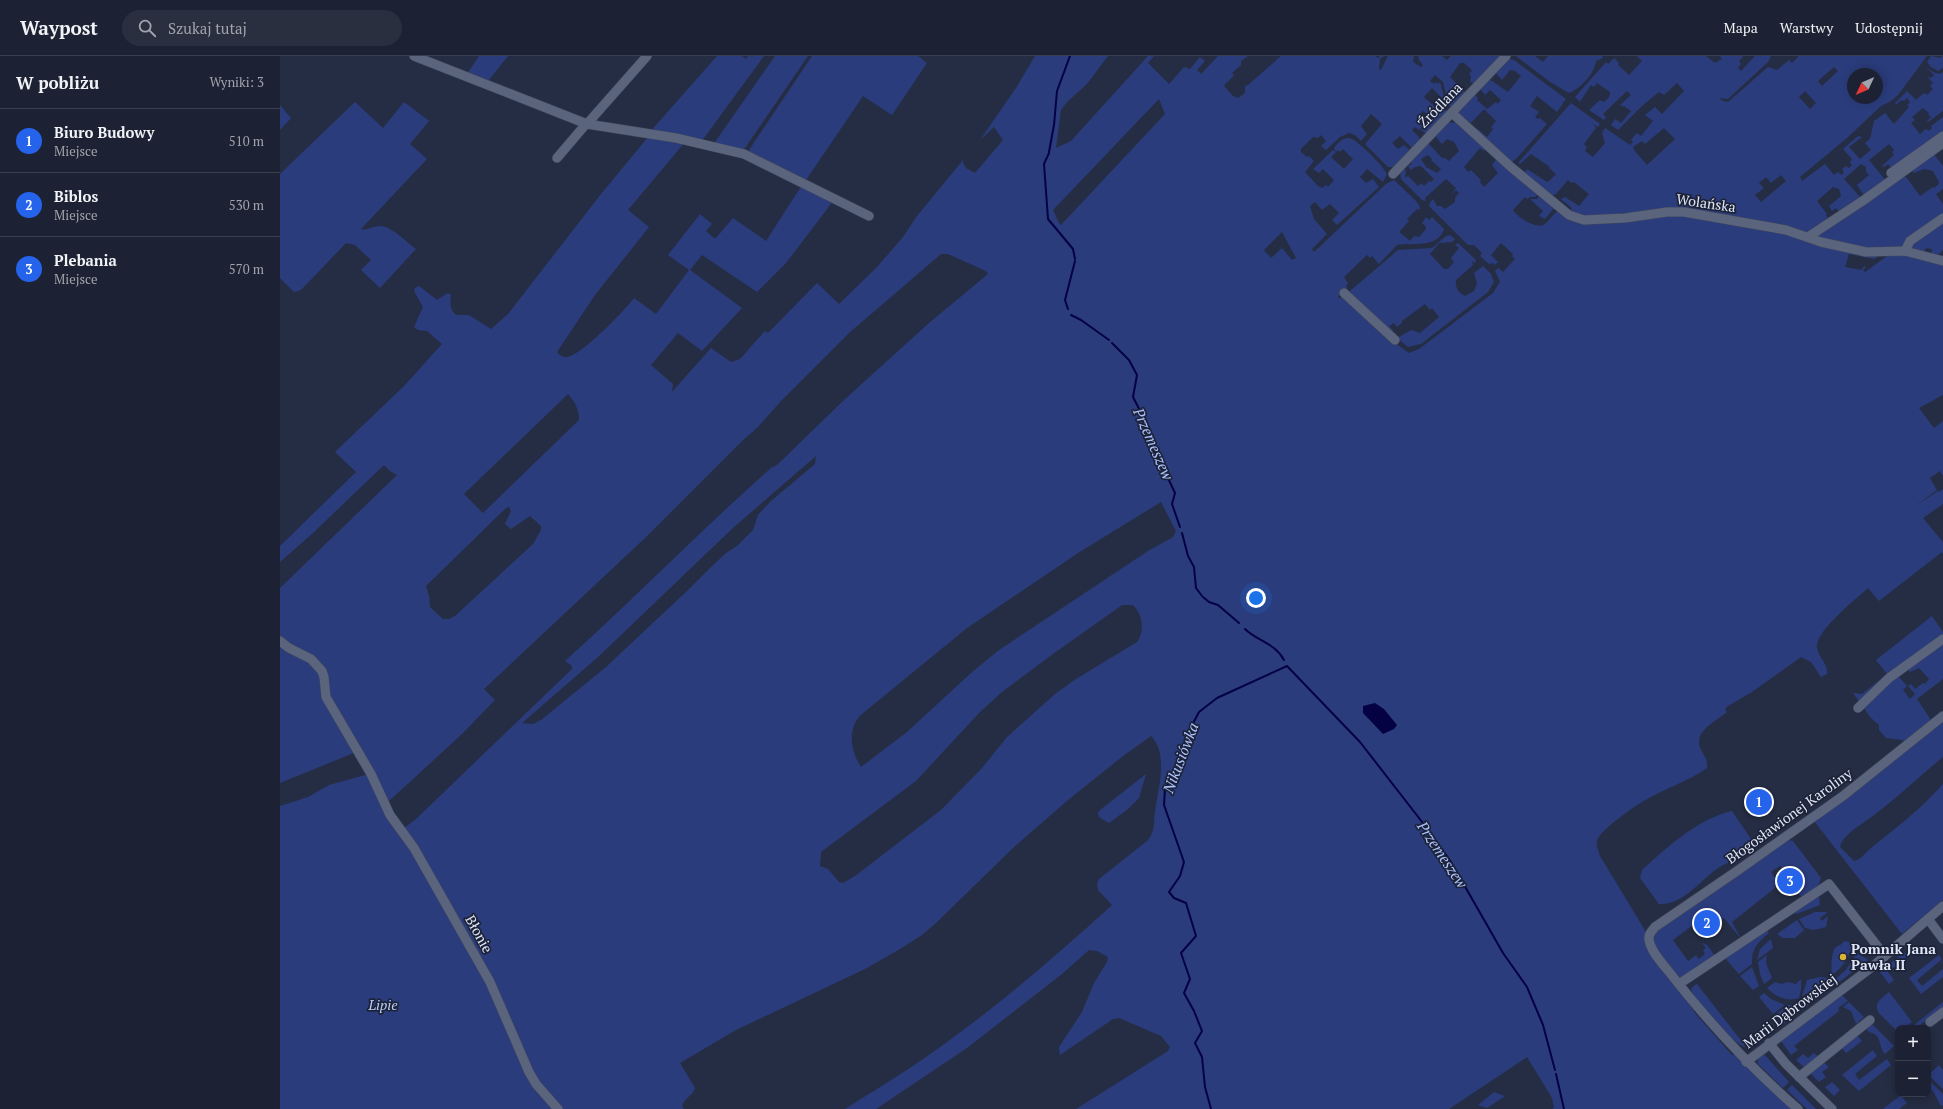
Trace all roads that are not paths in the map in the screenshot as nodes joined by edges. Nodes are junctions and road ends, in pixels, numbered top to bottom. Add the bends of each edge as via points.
1 (414, 56) edge
2 (647, 56) edge
3 (1506, 56) edge
4 (1452, 113) junction
5 (586, 124) junction
6 (1943, 136) edge
7 (1943, 143) edge
8 (557, 158) dead end
9 (1393, 174) dead end
10 (1890, 181) junction
11 (869, 216) dead end
12 (1943, 218) edge
13 (1808, 237) junction
14 (1905, 250) junction
15 (1942, 258) edge
16 (1344, 293) dead end
17 (1395, 340) dead end
18 (1943, 639) edge
19 (280, 641) edge
20 (1858, 708) dead end
21 (1943, 716) edge
22 (1943, 906) edge
23 (1928, 919) junction
24 (1943, 939) edge
25 (1884, 956) junction
26 (1679, 984) junction
27 (1943, 1012) edge
28 (1870, 1020) dead end
29 (1930, 1022) dead end
30 (1769, 1044) junction
31 (1746, 1062) junction
32 (1798, 1077) junction
33 (558, 1109) edge
34 (1798, 1109) edge
35 (1832, 1109) edge

1 - 5 street
2 - 5 street
3 - 4 street, Źródlana
4 - 9 street, Źródlana
4 - 13 street, Wolańska via 1563,211 1578,218 1625,218 1684,212 1786,230
5 - 8 street
5 - 11 street via 676,138 744,154
6 - 10 street via 1892,172 1888,178
7 - 10 street
10 - 13 street
12 - 14 street via 1910,242
13 - 14 street, Wolańska via 1866,252
14 - 15 street, Wolańska
16 - 17 street
18 - 20 street via 1889,678
19 - 33 street, Błonie via 319,665 324,677 326,697 371,774 390,815 414,848 490,982 528,1072
21 - 26 street, Błogosławionej Karoliny via 1843,796 1655,927 1648,939 1654,952
22 - 23 street, Marii Dąbrowskiej
23 - 24 street
23 - 25 street, Marii Dąbrowskiej
25 - 26 street via 1829,884
25 - 30 street, Marii Dąbrowskiej
26 - 31 street
27 - 29 street
28 - 32 street
30 - 31 street, Marii Dąbrowskiej
30 - 32 street
31 - 34 street
32 - 35 street

